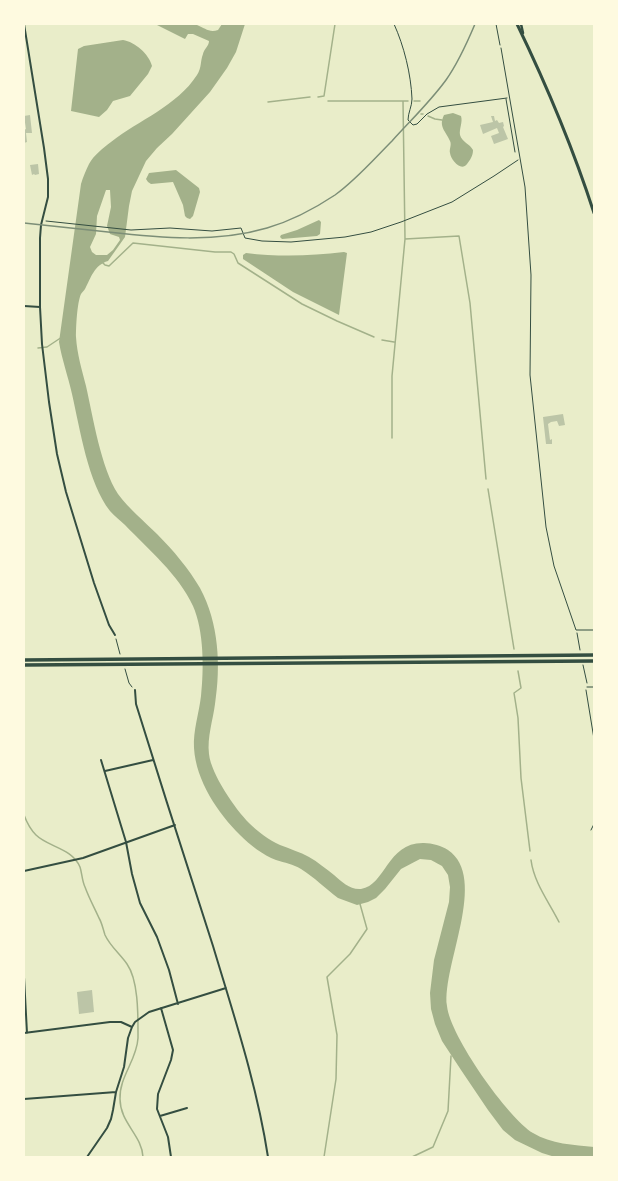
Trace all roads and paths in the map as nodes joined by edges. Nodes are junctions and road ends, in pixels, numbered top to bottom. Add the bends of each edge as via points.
1 (24, 24) edge
2 (394, 24) edge
3 (496, 24) edge
4 (517, 24) edge
5 (521, 24) edge
6 (524, 38) junction
7 (24, 42) edge
8 (28, 42) junction
9 (500, 48) joint
10 (515, 152) dead end
11 (520, 158) junction
12 (593, 204) edge
13 (594, 213) edge
14 (42, 220) junction
15 (24, 306) edge
16 (40, 307) junction
17 (576, 630) junction
18 (594, 630) edge
19 (115, 635) joint
20 (578, 643) dead end
21 (120, 654) dead end
22 (592, 655) edge
23 (24, 660) edge
24 (593, 661) edge
25 (24, 665) edge
26 (125, 669) dead end
27 (587, 687) joint
28 (594, 688) edge
29 (135, 690) joint
30 (594, 739) edge
31 (101, 760) dead end
32 (153, 760) junction
33 (105, 771) junction
34 (594, 824) edge
35 (175, 826) junction
36 (591, 830) dead end
37 (126, 842) junction
38 (24, 871) edge
39 (24, 977) edge
40 (226, 988) junction
41 (178, 1004) junction
42 (161, 1008) junction
43 (132, 1027) junction
44 (25, 1033) edge
45 (116, 1092) junction
46 (24, 1099) edge
47 (187, 1108) dead end
48 (160, 1116) junction
49 (87, 1157) edge
50 (171, 1157) edge
51 (268, 1157) edge

1 - 8 street
2 - 10 path via 409,74 412,100 408,120 413,125 439,107 506,98
3 - 9 path
4 - 6 main road
5 - 6 street
6 - 12 main road
7 - 8 street
8 - 14 street via 48,179 48,197
9 - 11 lane
11 - 14 path via 452,202 402,222 345,237 291,242 249,240 244,237 241,228 212,231 170,228 131,230
11 - 17 lane via 525,187 531,275 530,375 545,520 554,566
12 - 13 main road
14 - 16 street
15 - 16 street
16 - 19 street via 42,345 57,454 94,583
17 - 18 lane
17 - 20 path
19 - 21 path
22 - 23 highway
24 - 25 highway
26 - 29 path via 129,683
27 - 28 lane
27 - 30 path
29 - 32 street via 136,704
31 - 33 street
32 - 33 street
32 - 35 street
33 - 37 street
34 - 36 lane
35 - 37 street
35 - 40 street
37 - 38 street via 70,861
37 - 41 street via 140,903 157,937
39 - 44 street
40 - 41 street
40 - 51 street via 255,1089
41 - 42 street
42 - 43 street via 141,1016
42 - 48 street via 172,1050 171,1060 158,1094 157,1109
43 - 44 street via 121,1022 110,1022
43 - 45 street
45 - 46 street
45 - 49 street via 109,1124
47 - 48 street
48 - 50 street via 168,1136

